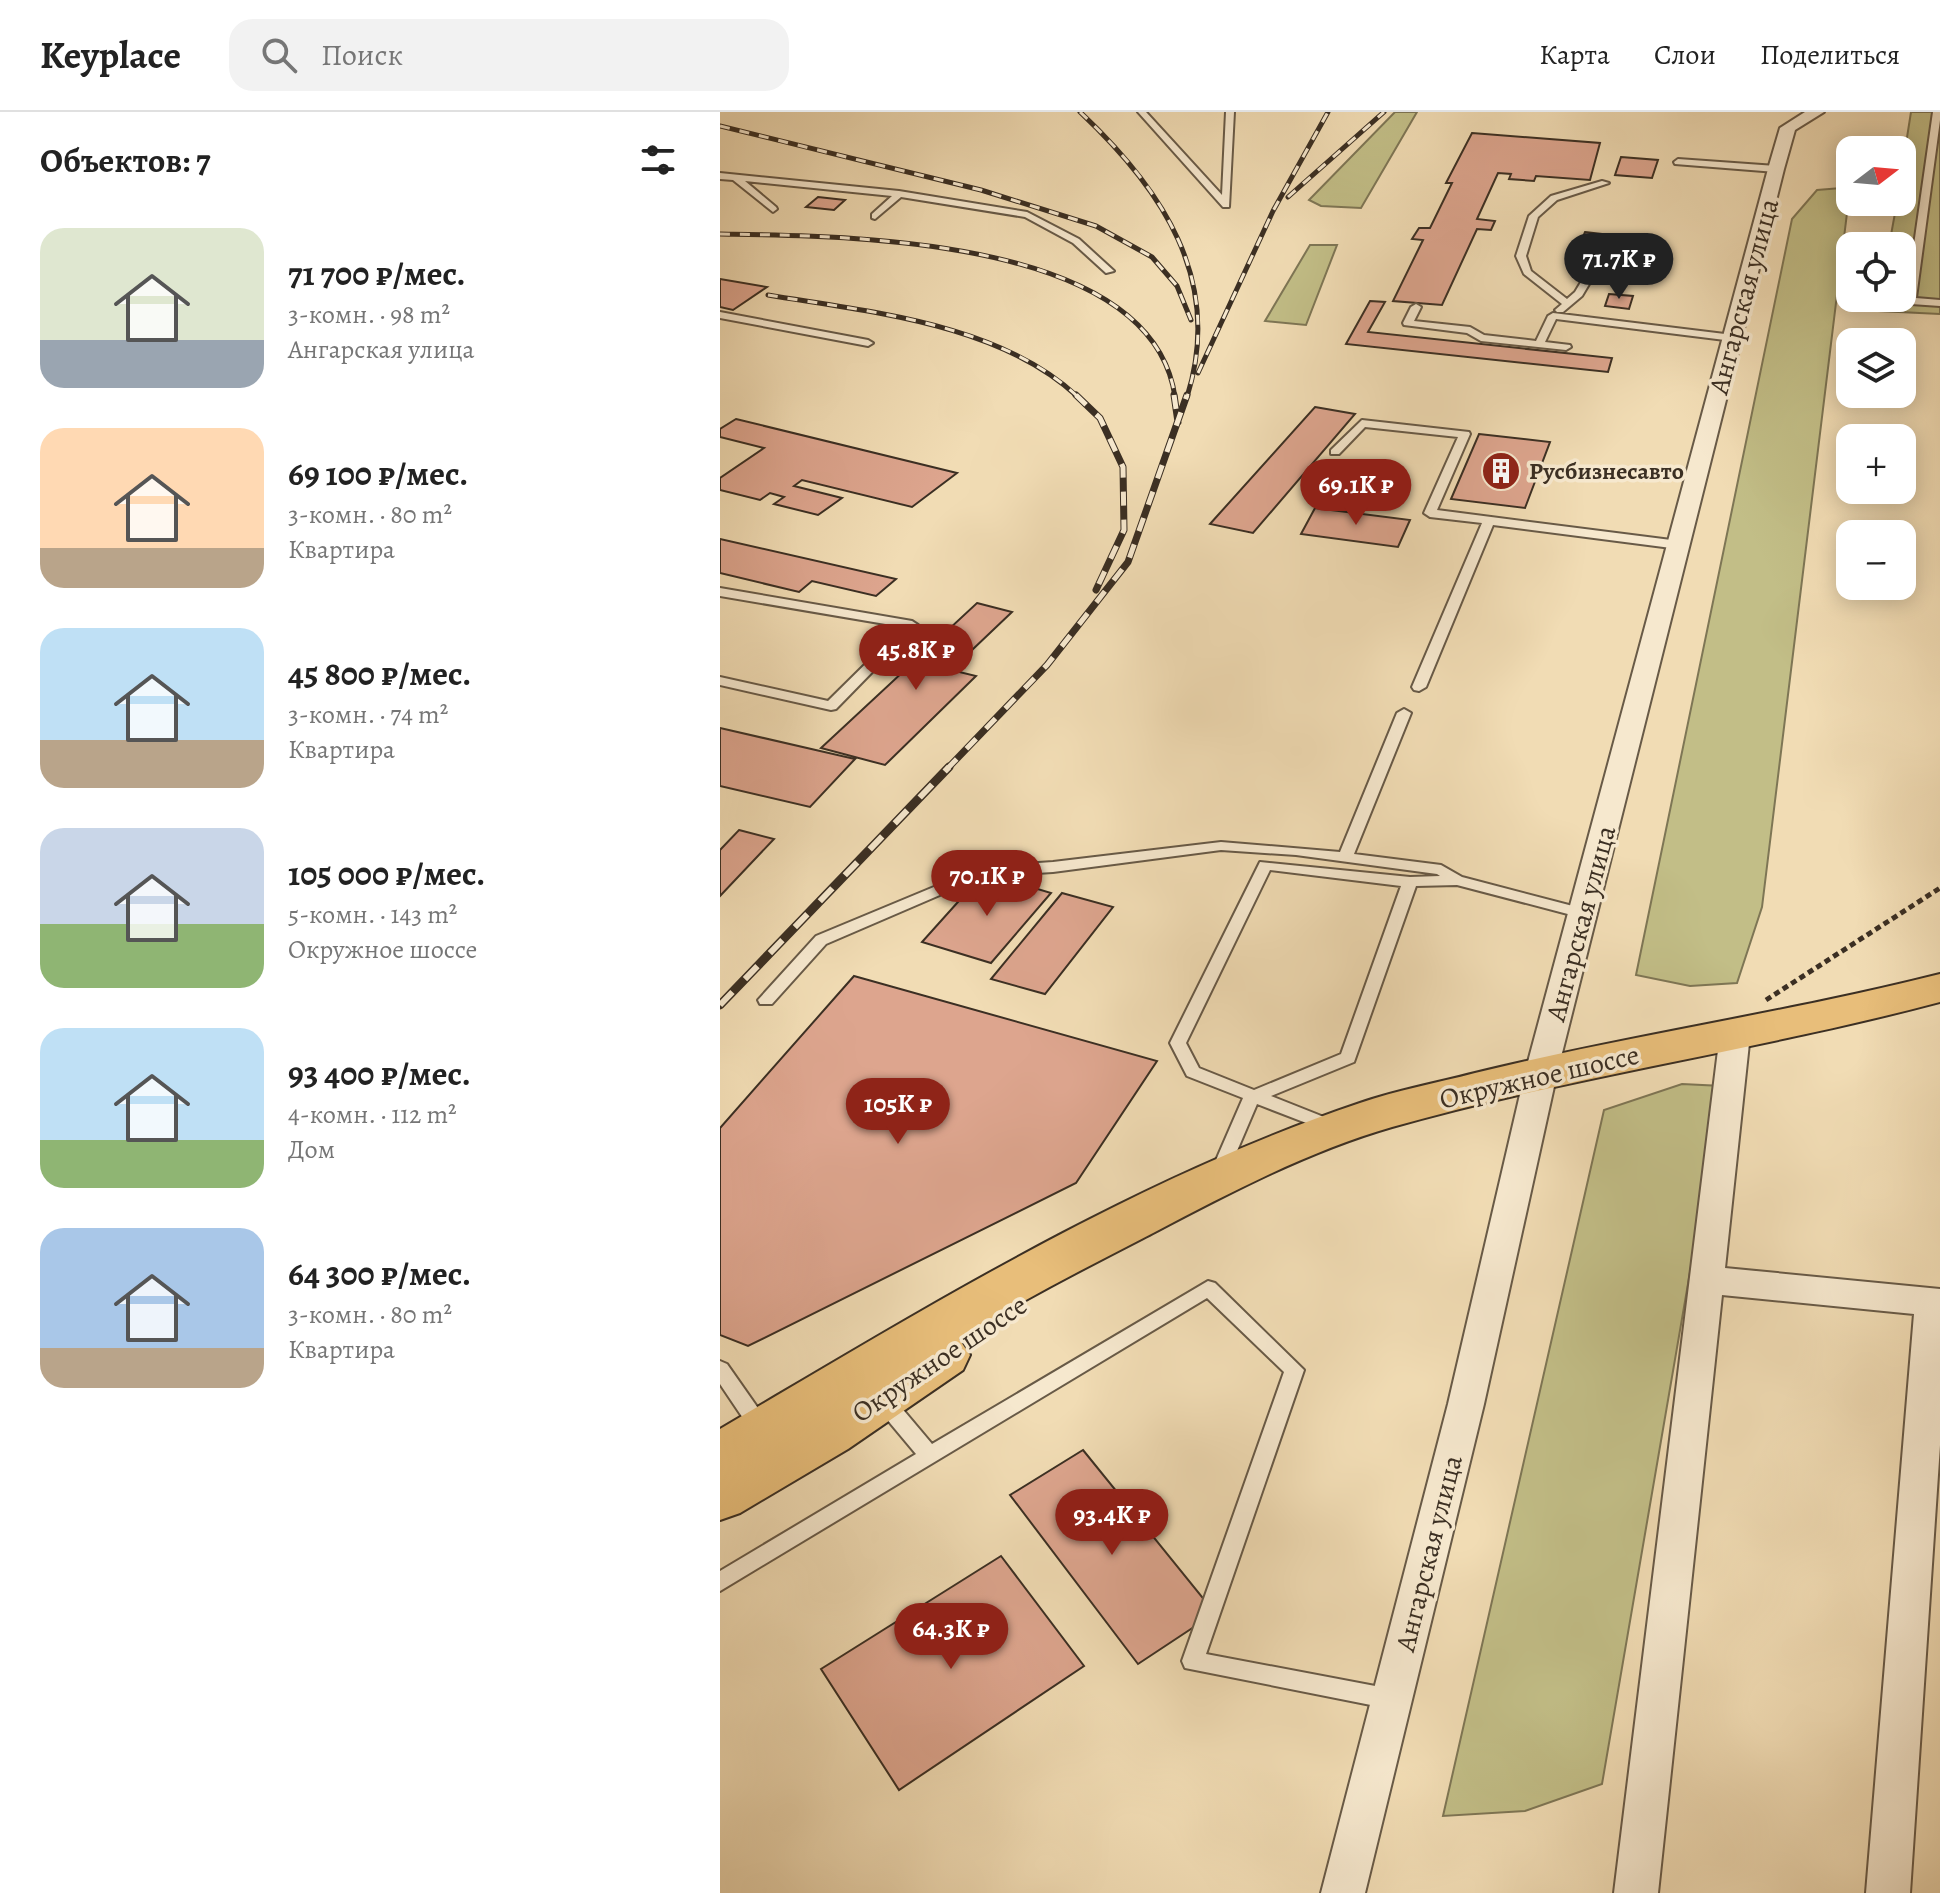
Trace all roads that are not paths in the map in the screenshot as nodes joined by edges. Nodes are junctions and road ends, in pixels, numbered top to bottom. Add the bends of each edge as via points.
1 (1142, 112) edge
2 (1230, 112) edge
3 (1937, 112) edge
4 (1810, 113) edge
5 (1936, 144) edge
6 (1678, 162) dead end
7 (1776, 169) junction
8 (720, 176) edge
9 (735, 177) junction
10 (1605, 183) dead end
11 (899, 194) junction
12 (773, 209) dead end
13 (875, 216) dead end
14 (1109, 271) dead end
15 (1590, 274) dead end
16 (1940, 303) edge
17 (1568, 304) junction
18 (1416, 307) dead end
19 (720, 315) edge
20 (1553, 316) junction
21 (1733, 338) junction
22 (868, 343) dead end
23 (1539, 344) junction
24 (1566, 347) dead end
25 (1335, 452) dead end
26 (1489, 521) junction
27 (1679, 545) junction
28 (720, 592) edge
29 (720, 681) edge
30 (1419, 687) dead end
31 (1404, 713) dead end
32 (1345, 858) junction
33 (1457, 880) junction
34 (1410, 882) junction
35 (1583, 913) junction
36 (1940, 988) edge
37 (766, 1000) dead end
38 (1735, 1034) junction
39 (1541, 1073) junction
40 (1252, 1097) junction
41 (1338, 1129) junction
42 (1216, 1180) junction
43 (1154, 1211) junction
44 (1707, 1280) junction
45 (1936, 1303) edge
46 (720, 1369) edge
47 (881, 1398) junction
48 (763, 1431) junction
49 (930, 1456) junction
50 (720, 1457) edge
51 (720, 1496) edge
52 (720, 1582) edge
53 (1391, 1699) junction
54 (1343, 1893) edge
55 (1636, 1893) edge
56 (1888, 1893) edge

1 - 2 lane via 1226,205
3 - 5 lane
4 - 7 street, Ангарская улица via 1788,128
5 - 16 lane via 1911,301
6 - 7 lane
7 - 21 street, Ангарская улица
8 - 9 lane
9 - 11 lane
9 - 12 lane
10 - 17 lane via 1554,198 1534,216 1521,256 1527,272
11 - 13 lane
11 - 14 lane via 1027,215 1076,241
15 - 17 lane
17 - 20 lane
18 - 23 lane via 1408,323
19 - 22 lane
20 - 21 lane
20 - 23 lane
21 - 27 street, Ангарская улица
23 - 24 lane
25 - 26 lane via 1362,423 1465,434 1430,513
26 - 27 lane
26 - 30 lane
27 - 35 street, Ангарская улица
28 - 29 lane via 912,625 831,706
31 - 32 lane
32 - 33 lane via 1441,870
32 - 37 lane via 1221,846 982,872 821,940
33 - 34 lane
33 - 35 lane
34 - 40 lane via 1348,1058
34 - 40 lane via 1265,865 1178,1043 1193,1072
35 - 39 street, Ангарская улица
36 - 38 main road, Окружное шоссе
38 - 39 main road, Окружное шоссе
38 - 44 street
39 - 41 main road, Окружное шоссе
39 - 53 street, Ангарская улица via 1466,1404
40 - 41 lane
40 - 42 lane
41 - 42 main road, Окружное шоссе via 1248,1162
42 - 43 main road, Окружное шоссе
43 - 47 main road, Окружное шоссе
43 - 48 main road, Окружное шоссе via 994,1292
44 - 45 street
44 - 55 street
45 - 56 street
46 - 48 lane
47 - 49 lane
47 - 51 main road, Окружное шоссе
48 - 50 main road, Окружное шоссе
49 - 52 lane
49 - 53 lane via 1208,1288 1294,1370 1193,1661
53 - 54 street, Ангарская улица

